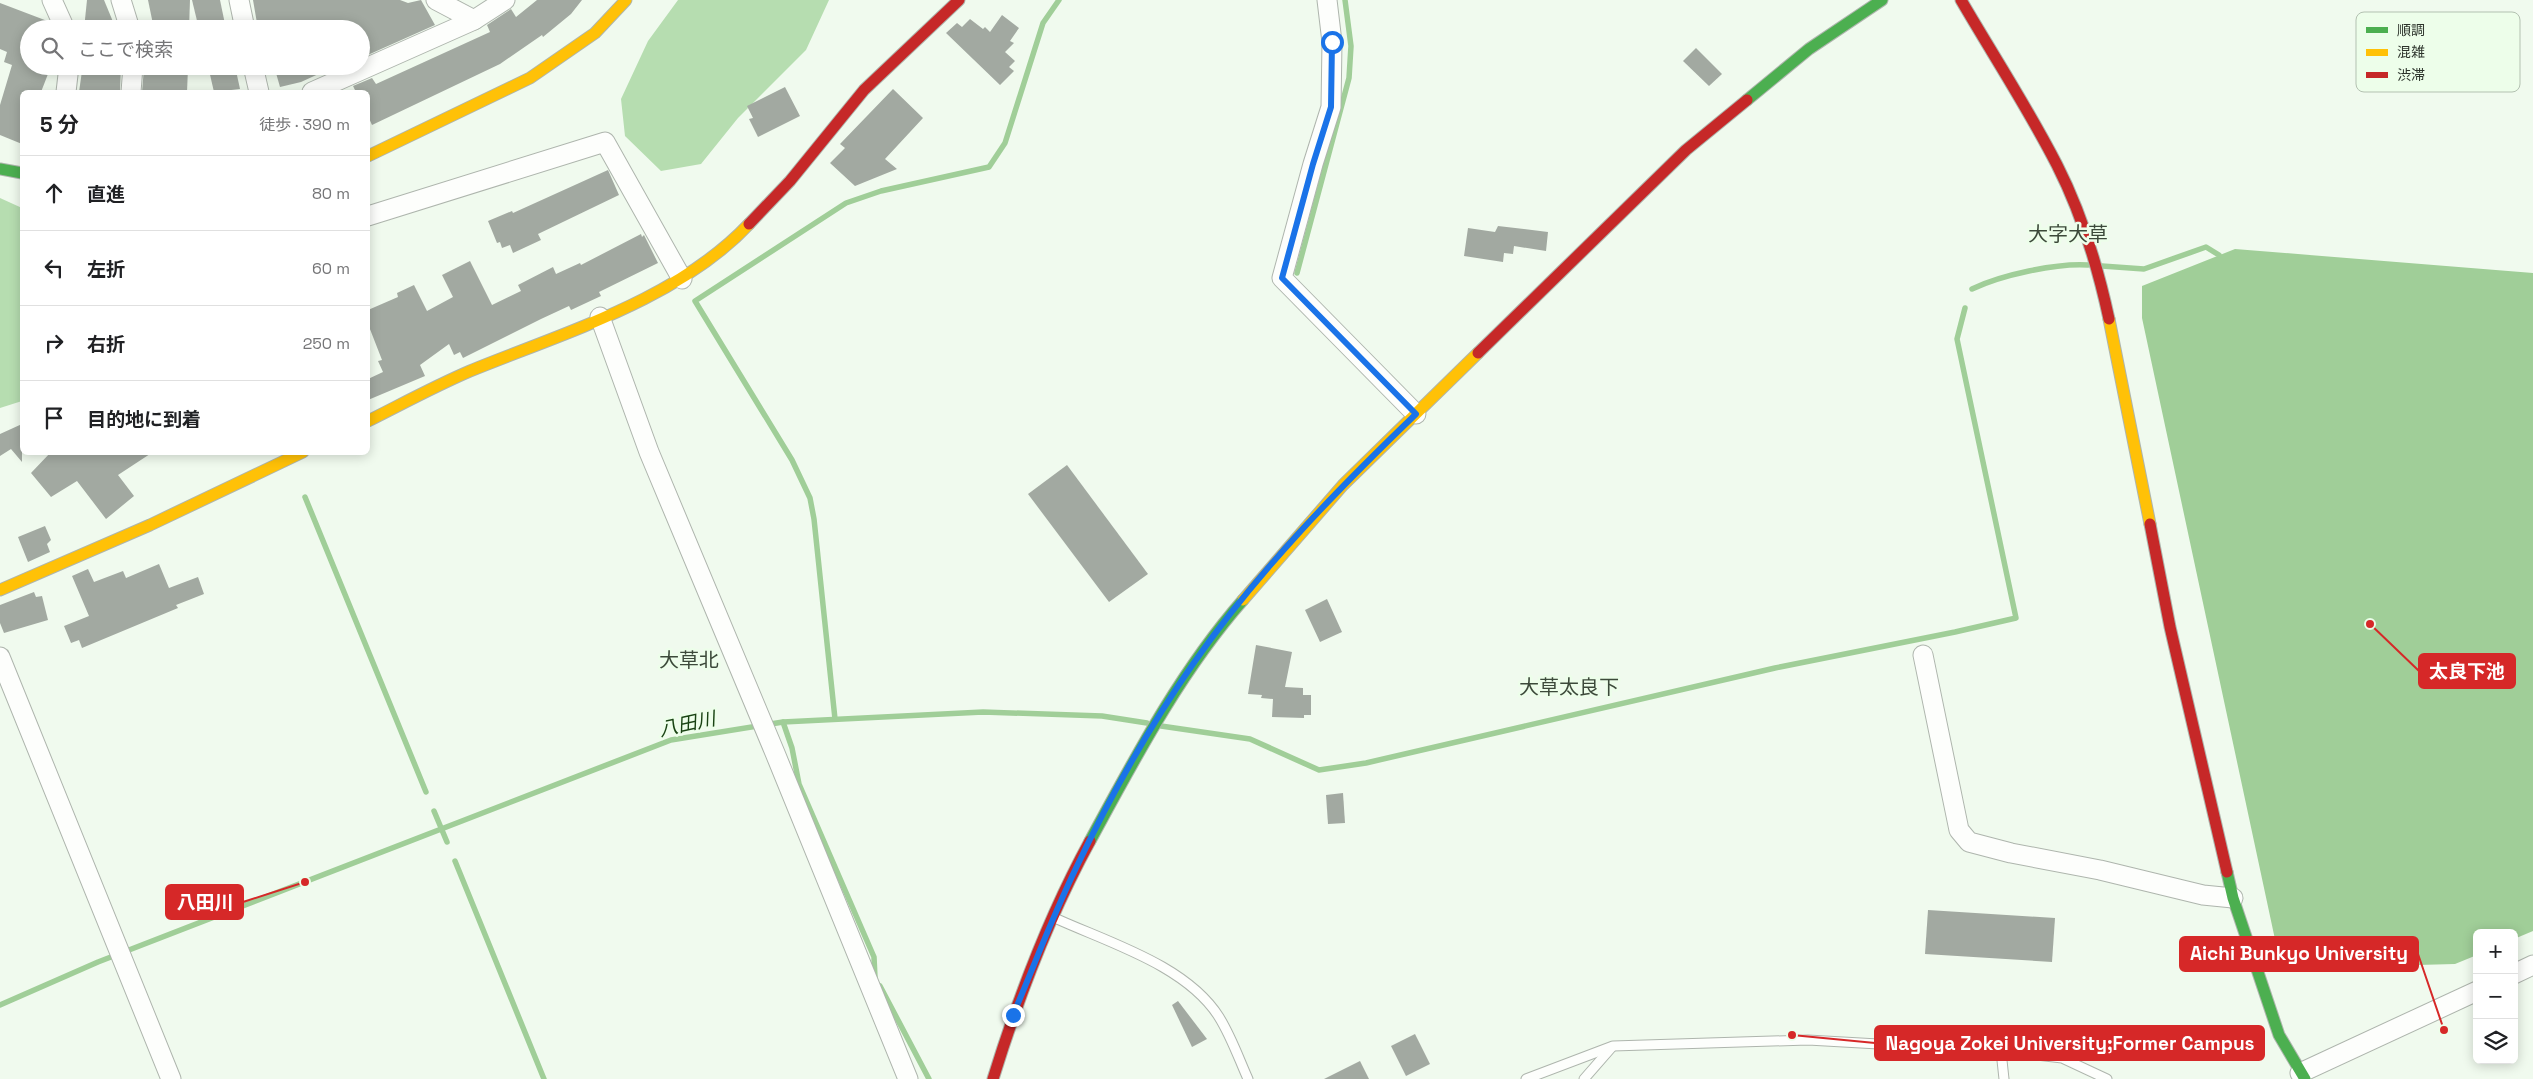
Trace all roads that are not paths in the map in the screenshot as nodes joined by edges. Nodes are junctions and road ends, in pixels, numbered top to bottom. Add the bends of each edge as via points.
1 (52, 0) edge
2 (121, 0) edge
3 (239, 0) edge
4 (436, 0) edge
5 (505, 0) edge
6 (625, 0) edge
7 (959, 0) edge
8 (1327, 0) edge
9 (1882, 0) edge
10 (1962, 0) edge
11 (61, 20) edge
12 (127, 20) edge
13 (243, 20) edge
14 (474, 20) junction
15 (370, 66) edge
16 (68, 75) edge
17 (132, 75) edge
18 (255, 75) edge
19 (350, 75) edge
20 (66, 90) edge
21 (131, 90) edge
22 (259, 90) edge
23 (316, 90) edge
24 (370, 155) edge
25 (0, 169) edge
26 (20, 173) edge
27 (370, 215) edge
28 (682, 279) junction
29 (600, 317) junction
30 (1416, 414) junction
31 (370, 420) edge
32 (297, 455) edge
33 (0, 590) edge
34 (1923, 655) dead end
35 (0, 657) edge
36 (2233, 898) junction
37 (1055, 918) junction
38 (2533, 965) edge
39 (2518, 972) edge
40 (2473, 993) edge
41 (1612, 1046) junction
42 (2001, 1051) junction
43 (2303, 1076) edge
44 (171, 1079) edge
45 (908, 1079) edge
46 (993, 1079) edge
47 (1248, 1079) edge
48 (1526, 1079) edge
49 (1584, 1079) edge
50 (2004, 1079) edge
51 (2107, 1079) edge

1 - 11 street
2 - 12 street
3 - 13 street
4 - 14 street
5 - 14 street
6 - 24 street via 595,33 530,78
7 - 28 street via 864,90 790,181 735,239
8 - 30 street via 1332,42 1331,107 1282,278
9 - 30 street via 1810,49 1686,150
10 - 36 street via 2057,165 2078,216 2104,296 2170,627
14 - 15 street
16 - 20 street
17 - 21 street
18 - 22 street
19 - 23 street
25 - 26 street
27 - 28 street via 605,142
28 - 29 street
29 - 31 street via 468,372
29 - 45 street via 649,452
30 - 37 street via 1343,484 1229,616 1144,742 1076,867
32 - 33 street via 150,525
34 - 36 street via 1959,830 1969,842 2204,896
35 - 44 street
36 - 43 street via 2279,1035
37 - 46 street via 1013,1015
37 - 47 lane via 1165,968 1201,996 1219,1016
38 - 39 street
40 - 43 street
41 - 42 lane via 1808,1040
41 - 48 lane
41 - 49 lane
42 - 50 lane
42 - 51 lane via 2062,1058

